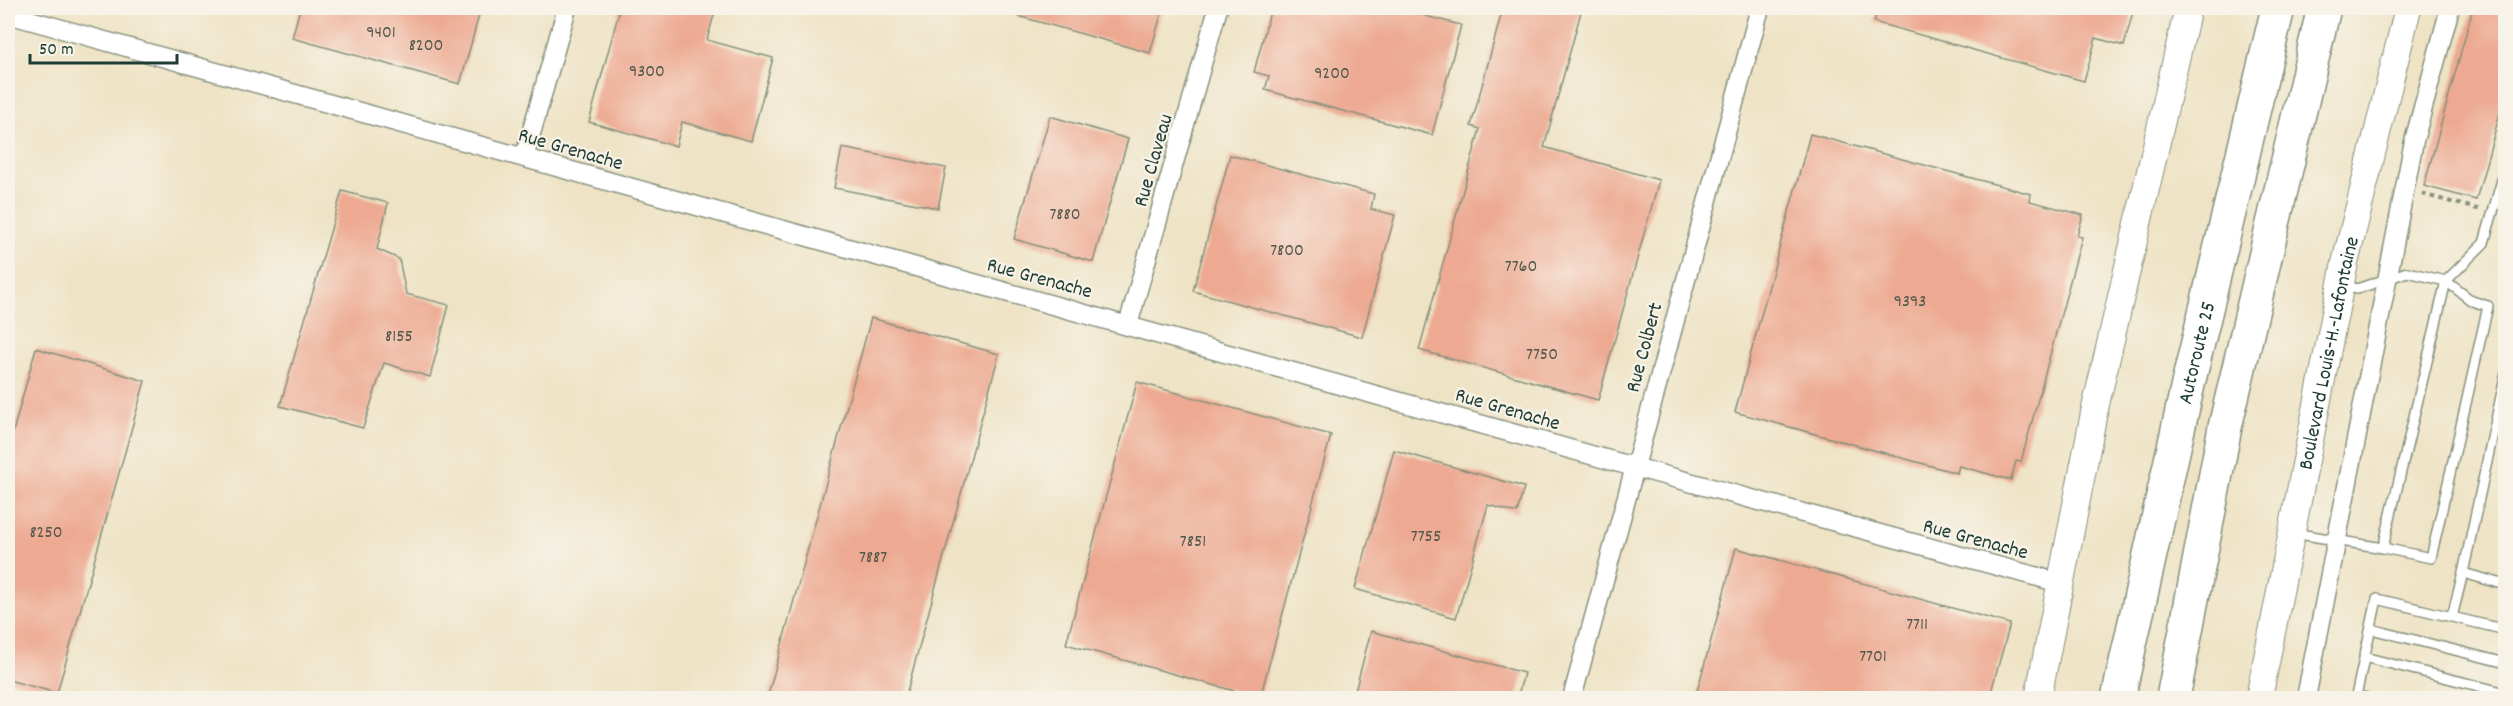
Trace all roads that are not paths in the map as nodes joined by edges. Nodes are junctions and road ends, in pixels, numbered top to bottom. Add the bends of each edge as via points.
1 (567, 8) edge
2 (1218, 8) edge
3 (1760, 8) edge
4 (2188, 8) edge
5 (2278, 8) edge
6 (2324, 8) edge
7 (2408, 8) edge
8 (2450, 8) edge
9 (8, 14) edge
10 (524, 158) junction
11 (2505, 166) edge
12 (2388, 278) junction
13 (2445, 281) junction
14 (2340, 284) junction
15 (1128, 325) junction
16 (2505, 373) edge
17 (1634, 467) junction
18 (2291, 532) junction
19 (2336, 540) junction
20 (2383, 549) junction
21 (2463, 573) junction
22 (2060, 583) junction
23 (2505, 585) edge
24 (2452, 617) junction
25 (2371, 629) junction
26 (2505, 630) edge
27 (2364, 657) junction
28 (2505, 663) edge
29 (2505, 693) edge
30 (1572, 699) edge
31 (2038, 699) edge
32 (2118, 699) edge
33 (2173, 699) edge
34 (2259, 699) edge
35 (2306, 699) edge
36 (2367, 699) edge

1 - 10 street
2 - 15 street, Rue Claveau
3 - 17 street, Rue Colbert
4 - 22 main road via 2116,314
5 - 32 highway, Autoroute 25 via 2186,392
6 - 33 highway via 2225,427
7 - 14 main road, Boulevard Louis-H.-Lafontaine
8 - 12 street, Boulevard Louis-H.-Lafontaine via 2414,141
9 - 10 street, Rue Grenache
10 - 15 street, Rue Grenache
11 - 13 lane via 2484,243
12 - 13 lane via 2407,272
12 - 14 lane via 2357,289
12 - 19 street, Boulevard Louis-H.-Lafontaine
13 - 20 lane
13 - 20 lane via 2472,302 2488,306 2431,558
14 - 18 main road, Boulevard Louis-H.-Lafontaine
15 - 17 street, Rue Grenache
16 - 21 lane
17 - 22 street, Rue Grenache
17 - 30 street, Rue Colbert
18 - 19 lane
18 - 34 main road, Boulevard Louis-H.-Lafontaine
19 - 20 lane
19 - 35 street, Boulevard Louis-H.-Lafontaine
21 - 23 lane
21 - 24 lane
22 - 31 main road
24 - 25 lane via 2377,599
24 - 26 lane
25 - 27 lane
25 - 28 lane
27 - 29 lane
27 - 36 lane via 2356,696

